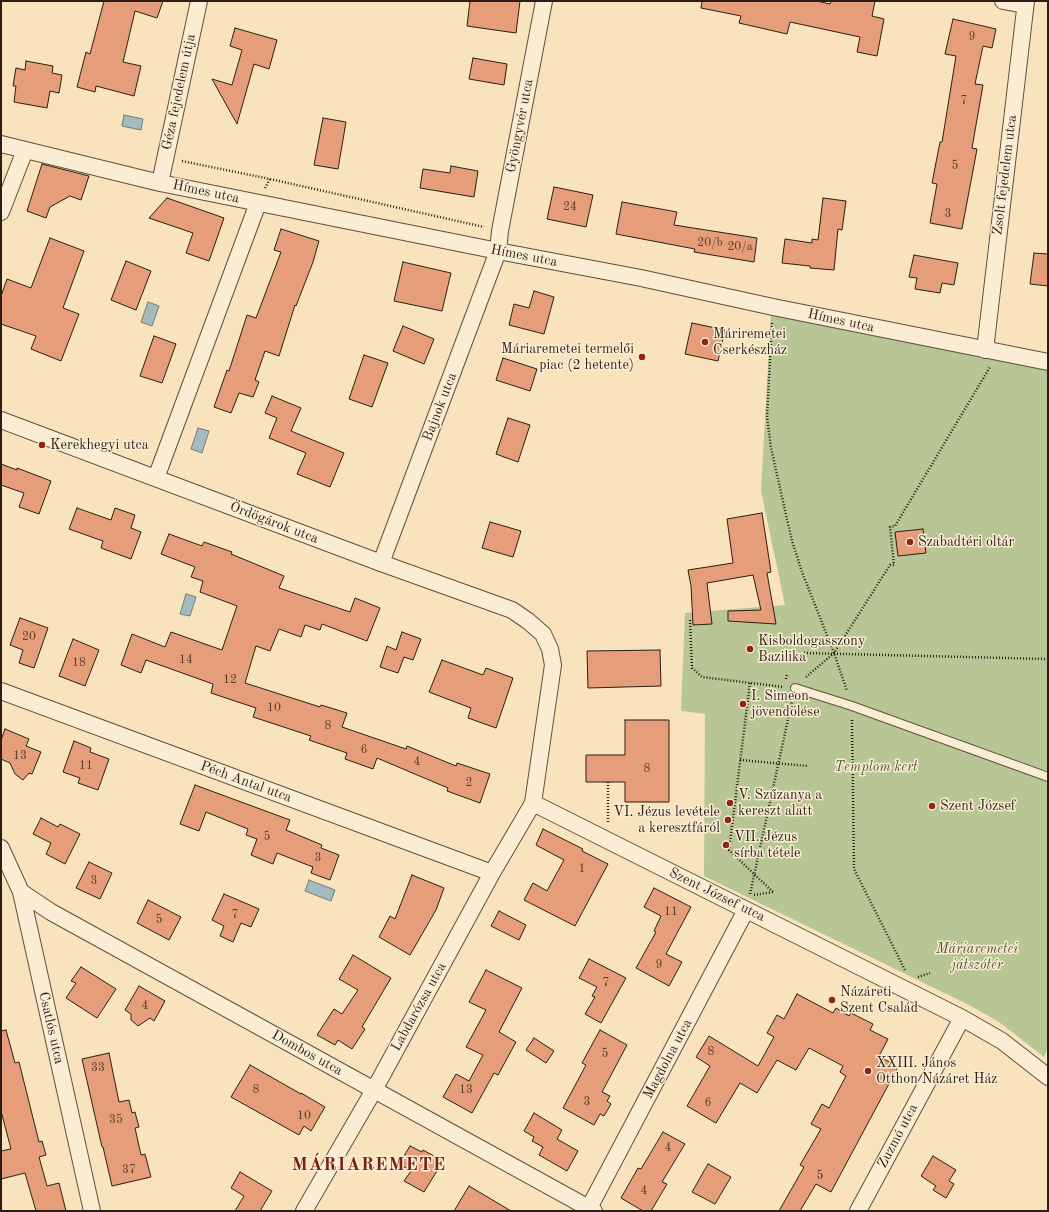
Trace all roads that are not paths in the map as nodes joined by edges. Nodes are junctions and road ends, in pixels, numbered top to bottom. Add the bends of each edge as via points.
1 (198, 1) edge
2 (544, 1) edge
3 (1003, 1) edge
4 (1025, 3) edge
5 (1, 144) edge
6 (25, 150) junction
7 (160, 183) junction
8 (258, 203) junction
9 (1, 212) edge
10 (498, 251) junction
11 (985, 350) junction
12 (1048, 362) edge
13 (1, 420) edge
14 (156, 478) junction
15 (381, 563) junction
16 (795, 688) road end
17 (1, 691) edge
18 (1048, 777) edge
19 (533, 803) junction
20 (1, 848) edge
21 (492, 873) junction
22 (21, 892) junction
23 (746, 910) junction
24 (962, 1018) junction
25 (1048, 1077) edge
26 (374, 1090) junction
27 (592, 1209) edge
28 (92, 1211) edge
29 (304, 1211) edge
30 (858, 1211) edge

1 - 7 street, Géza fejedelem útja
2 - 10 street, Gyöngyvér utca
3 - 4 street
4 - 11 street, Zsolt fejedelem utca
5 - 6 street, Hímes utca
6 - 7 street, Hímes utca
6 - 9 street
7 - 8 street, Hímes utca
8 - 10 street, Hímes utca
8 - 14 street
10 - 11 street, Hímes utca via 641,278
10 - 15 street, Bajnok utca
11 - 12 street, Hímes utca
13 - 14 street, Ördögárok utca
14 - 15 street, Ördögárok utca
15 - 19 street, Ördögárok utca via 512,610 543,634 550,649 553,665
16 - 18 lane
17 - 21 street, Péch Antal utca
19 - 21 street, Labdarózsa utca
19 - 23 street, Szent József utca
20 - 22 street, Csatlós utca
21 - 26 street, Labdarózsa utca
22 - 26 street, Dombos utca via 58,916
22 - 28 street, Csatlós utca
23 - 24 street, Szent József utca
23 - 27 street, Magdolna utca
24 - 25 street, Szent József utca via 1002,1041
24 - 30 street, Zuzmó utca
26 - 27 street, Dombos utca
26 - 29 street, Labdarózsa utca

